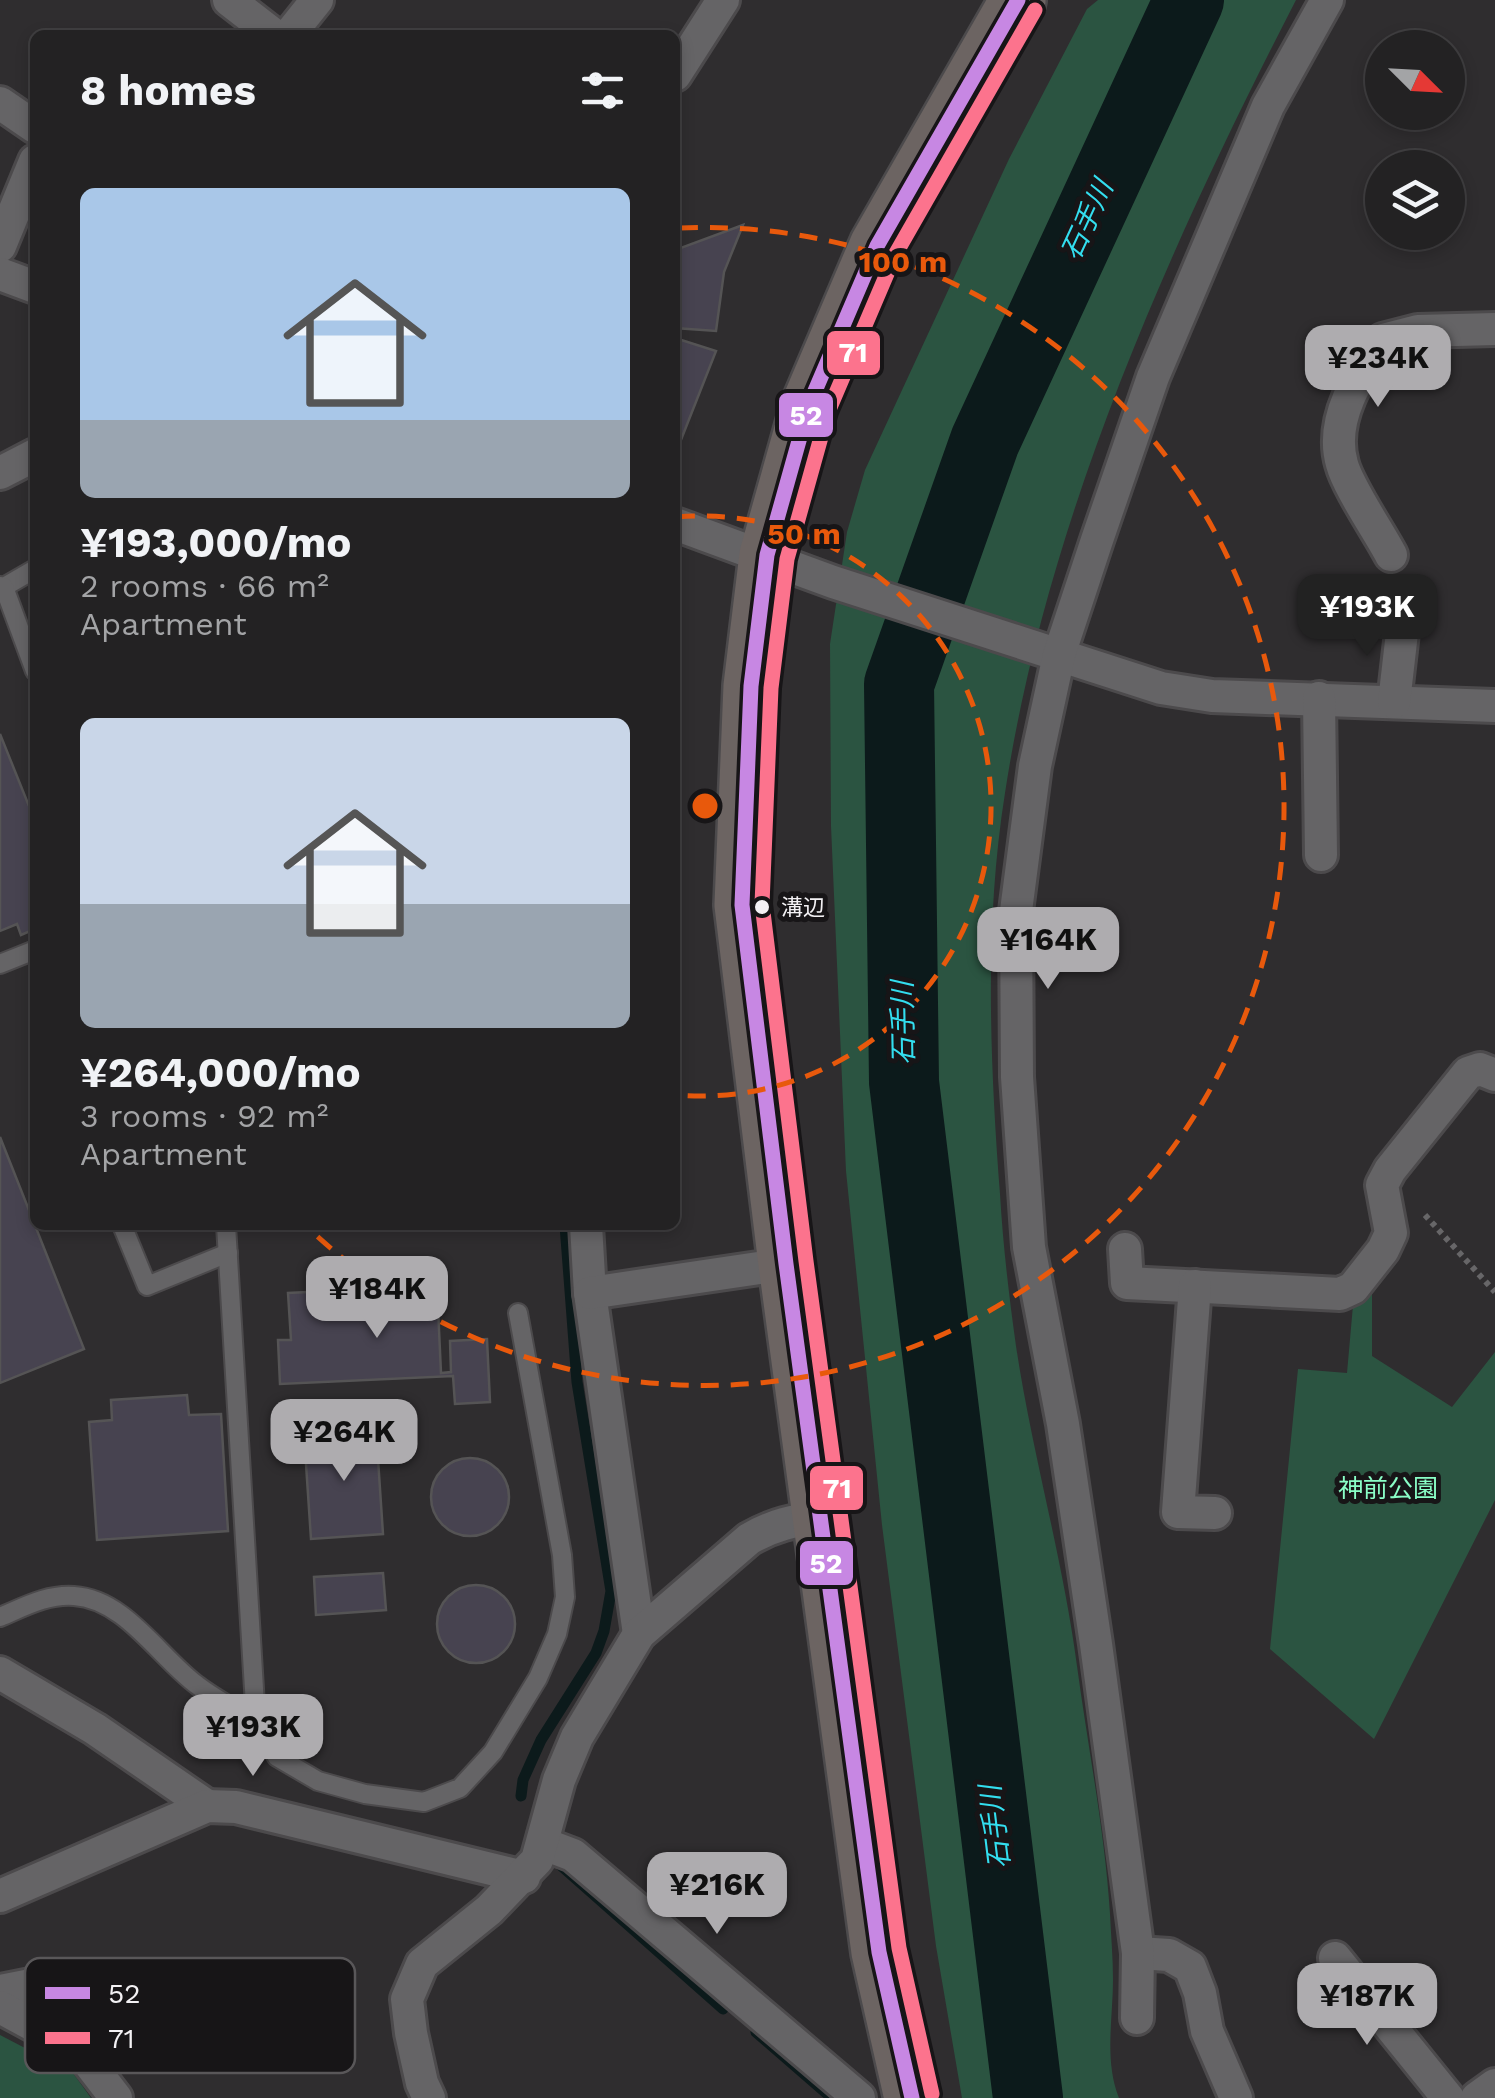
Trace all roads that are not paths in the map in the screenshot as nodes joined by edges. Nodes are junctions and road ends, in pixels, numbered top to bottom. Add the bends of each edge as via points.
1 (229, 0) edge
2 (317, 0) edge
3 (1018, 0) edge
4 (1327, 0) edge
5 (714, 3) edge
6 (268, 30) edge
7 (293, 30) edge
8 (680, 65) edge
9 (0, 102) edge
10 (30, 123) edge
11 (30, 173) edge
12 (0, 246) edge
13 (0, 274) edge
14 (30, 285) edge
15 (1495, 330) edge
16 (30, 458) edge
17 (0, 473) edge
18 (680, 526) edge
19 (767, 555) junction
20 (1391, 556) dead end
21 (30, 571) edge
22 (2, 587) edge
23 (1403, 624) dead end
24 (1052, 653) junction
25 (30, 658) edge
26 (1320, 698) junction
27 (1394, 702) junction
28 (1495, 706) edge
29 (1320, 855) dead end
30 (30, 952) edge
31 (0, 964) edge
32 (1495, 1076) edge
33 (124, 1230) edge
34 (226, 1230) edge
35 (586, 1230) edge
36 (1126, 1249) dead end
37 (228, 1253) junction
38 (786, 1264) junction
39 (1195, 1286) junction
40 (590, 1293) junction
41 (518, 1314) dead end
42 (1215, 1513) dead end
43 (821, 1518) junction
44 (0, 1617) edge
45 (638, 1634) junction
46 (0, 1673) edge
47 (256, 1722) junction
48 (208, 1806) junction
49 (544, 1844) junction
50 (524, 1878) junction
51 (0, 1896) edge
52 (1138, 1954) junction
53 (1335, 1958) dead end
54 (25, 1986) edge
55 (0, 1991) edge
56 (0, 2007) edge
57 (1137, 2018) dead end
58 (25, 2021) edge
59 (97, 2073) edge
60 (1495, 2085) edge
61 (116, 2098) edge
62 (429, 2098) edge
63 (858, 2098) edge
64 (912, 2098) edge
65 (1236, 2098) edge
66 (1448, 2098) edge
67 (1477, 2098) edge

1 - 6 street
2 - 7 street
3 - 19 highway via 877,246 809,405
4 - 24 street via 1268,106 1153,376
5 - 8 street
9 - 10 street
11 - 12 street
13 - 14 street
15 - 20 street via 1418,331 1383,340 1356,380 1339,428 1342,465
16 - 17 street
18 - 19 street
19 - 24 street
19 - 38 highway via 751,686 742,906
21 - 22 lane
22 - 25 lane
23 - 27 street
24 - 26 street via 1160,688
24 - 52 street via 1016,911 1017,1077 1029,1247 1063,1424
26 - 27 street
26 - 29 street
27 - 28 street
30 - 31 lane
32 - 39 street via 1468,1073 1390,1170 1382,1185 1391,1233 1353,1288 1340,1294
33 - 37 lane via 147,1286
34 - 37 lane
35 - 40 street
36 - 39 street via 1127,1283
37 - 47 lane
38 - 40 street
38 - 43 highway
39 - 42 street via 1178,1512
40 - 45 street
41 - 47 lane via 566,1596 538,1678 494,1752 460,1788 424,1802 318,1781 277,1757
43 - 45 street via 767,1528 749,1539
43 - 64 highway via 878,1952
44 - 47 lane via 43,1598 93,1599 122,1616 197,1685
45 - 49 street via 577,1738
46 - 48 street
48 - 50 street via 236,1807
48 - 51 street
49 - 50 street
49 - 63 street via 573,1856
50 - 62 street via 422,1964 408,1999
52 - 57 street
52 - 65 street via 1169,1955 1190,1968
53 - 66 street
54 - 55 street
56 - 58 street
59 - 61 street
60 - 67 street

